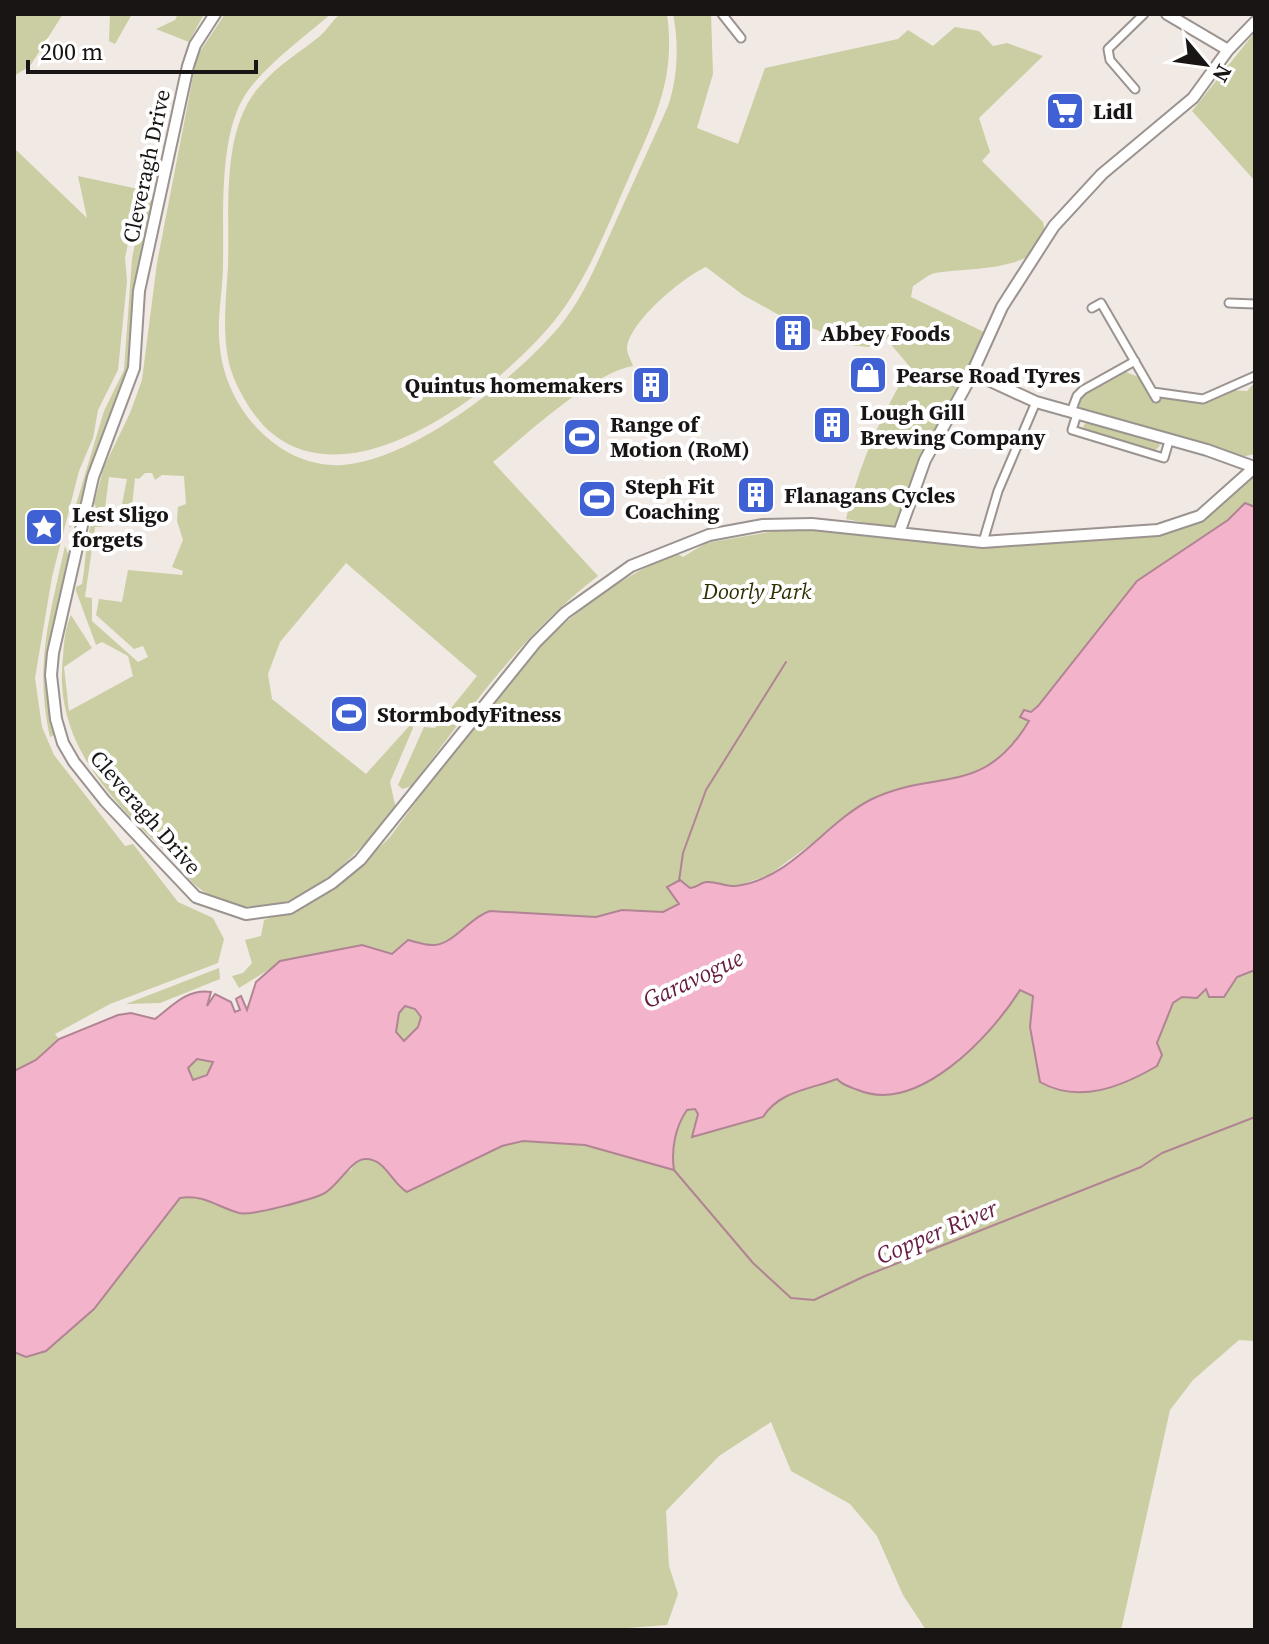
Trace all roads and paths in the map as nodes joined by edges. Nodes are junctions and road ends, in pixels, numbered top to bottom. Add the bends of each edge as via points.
1 (215, 14) edge
2 (722, 14) edge
3 (1144, 14) edge
4 (1167, 14) edge
5 (1255, 22) edge
6 (741, 38) dead end
7 (1228, 50) junction
8 (1135, 89) dead end
9 (1229, 303) dead end
10 (1255, 304) edge
11 (1092, 308) dead end
12 (1135, 361) junction
13 (973, 373) junction
14 (1255, 376) edge
15 (1036, 402) junction
16 (1074, 413) junction
17 (1169, 441) junction
18 (1255, 467) edge
19 (899, 533) junction
20 (983, 542) junction

1 - 19 street, Cleveragh Drive via 188,66 139,291 134,368 93,477 51,675 59,731 74,762 196,897 229,911 262,913 290,908 332,883 378,842 535,643 565,613 631,566 709,535 763,525
2 - 6 street
3 - 8 street via 1110,44 1108,54
4 - 7 street
5 - 7 street
7 - 13 street via 1193,98 1102,174 1054,226 1002,307
9 - 10 street
11 - 12 street via 1101,303
12 - 14 street via 1154,395 1203,399
12 - 16 street via 1083,390
13 - 15 street
13 - 19 street via 925,460
15 - 16 street
15 - 20 street via 998,491
16 - 17 street
16 - 17 street via 1072,430 1164,458
17 - 18 street
18 - 20 street via 1212,508 1176,526
19 - 20 street

